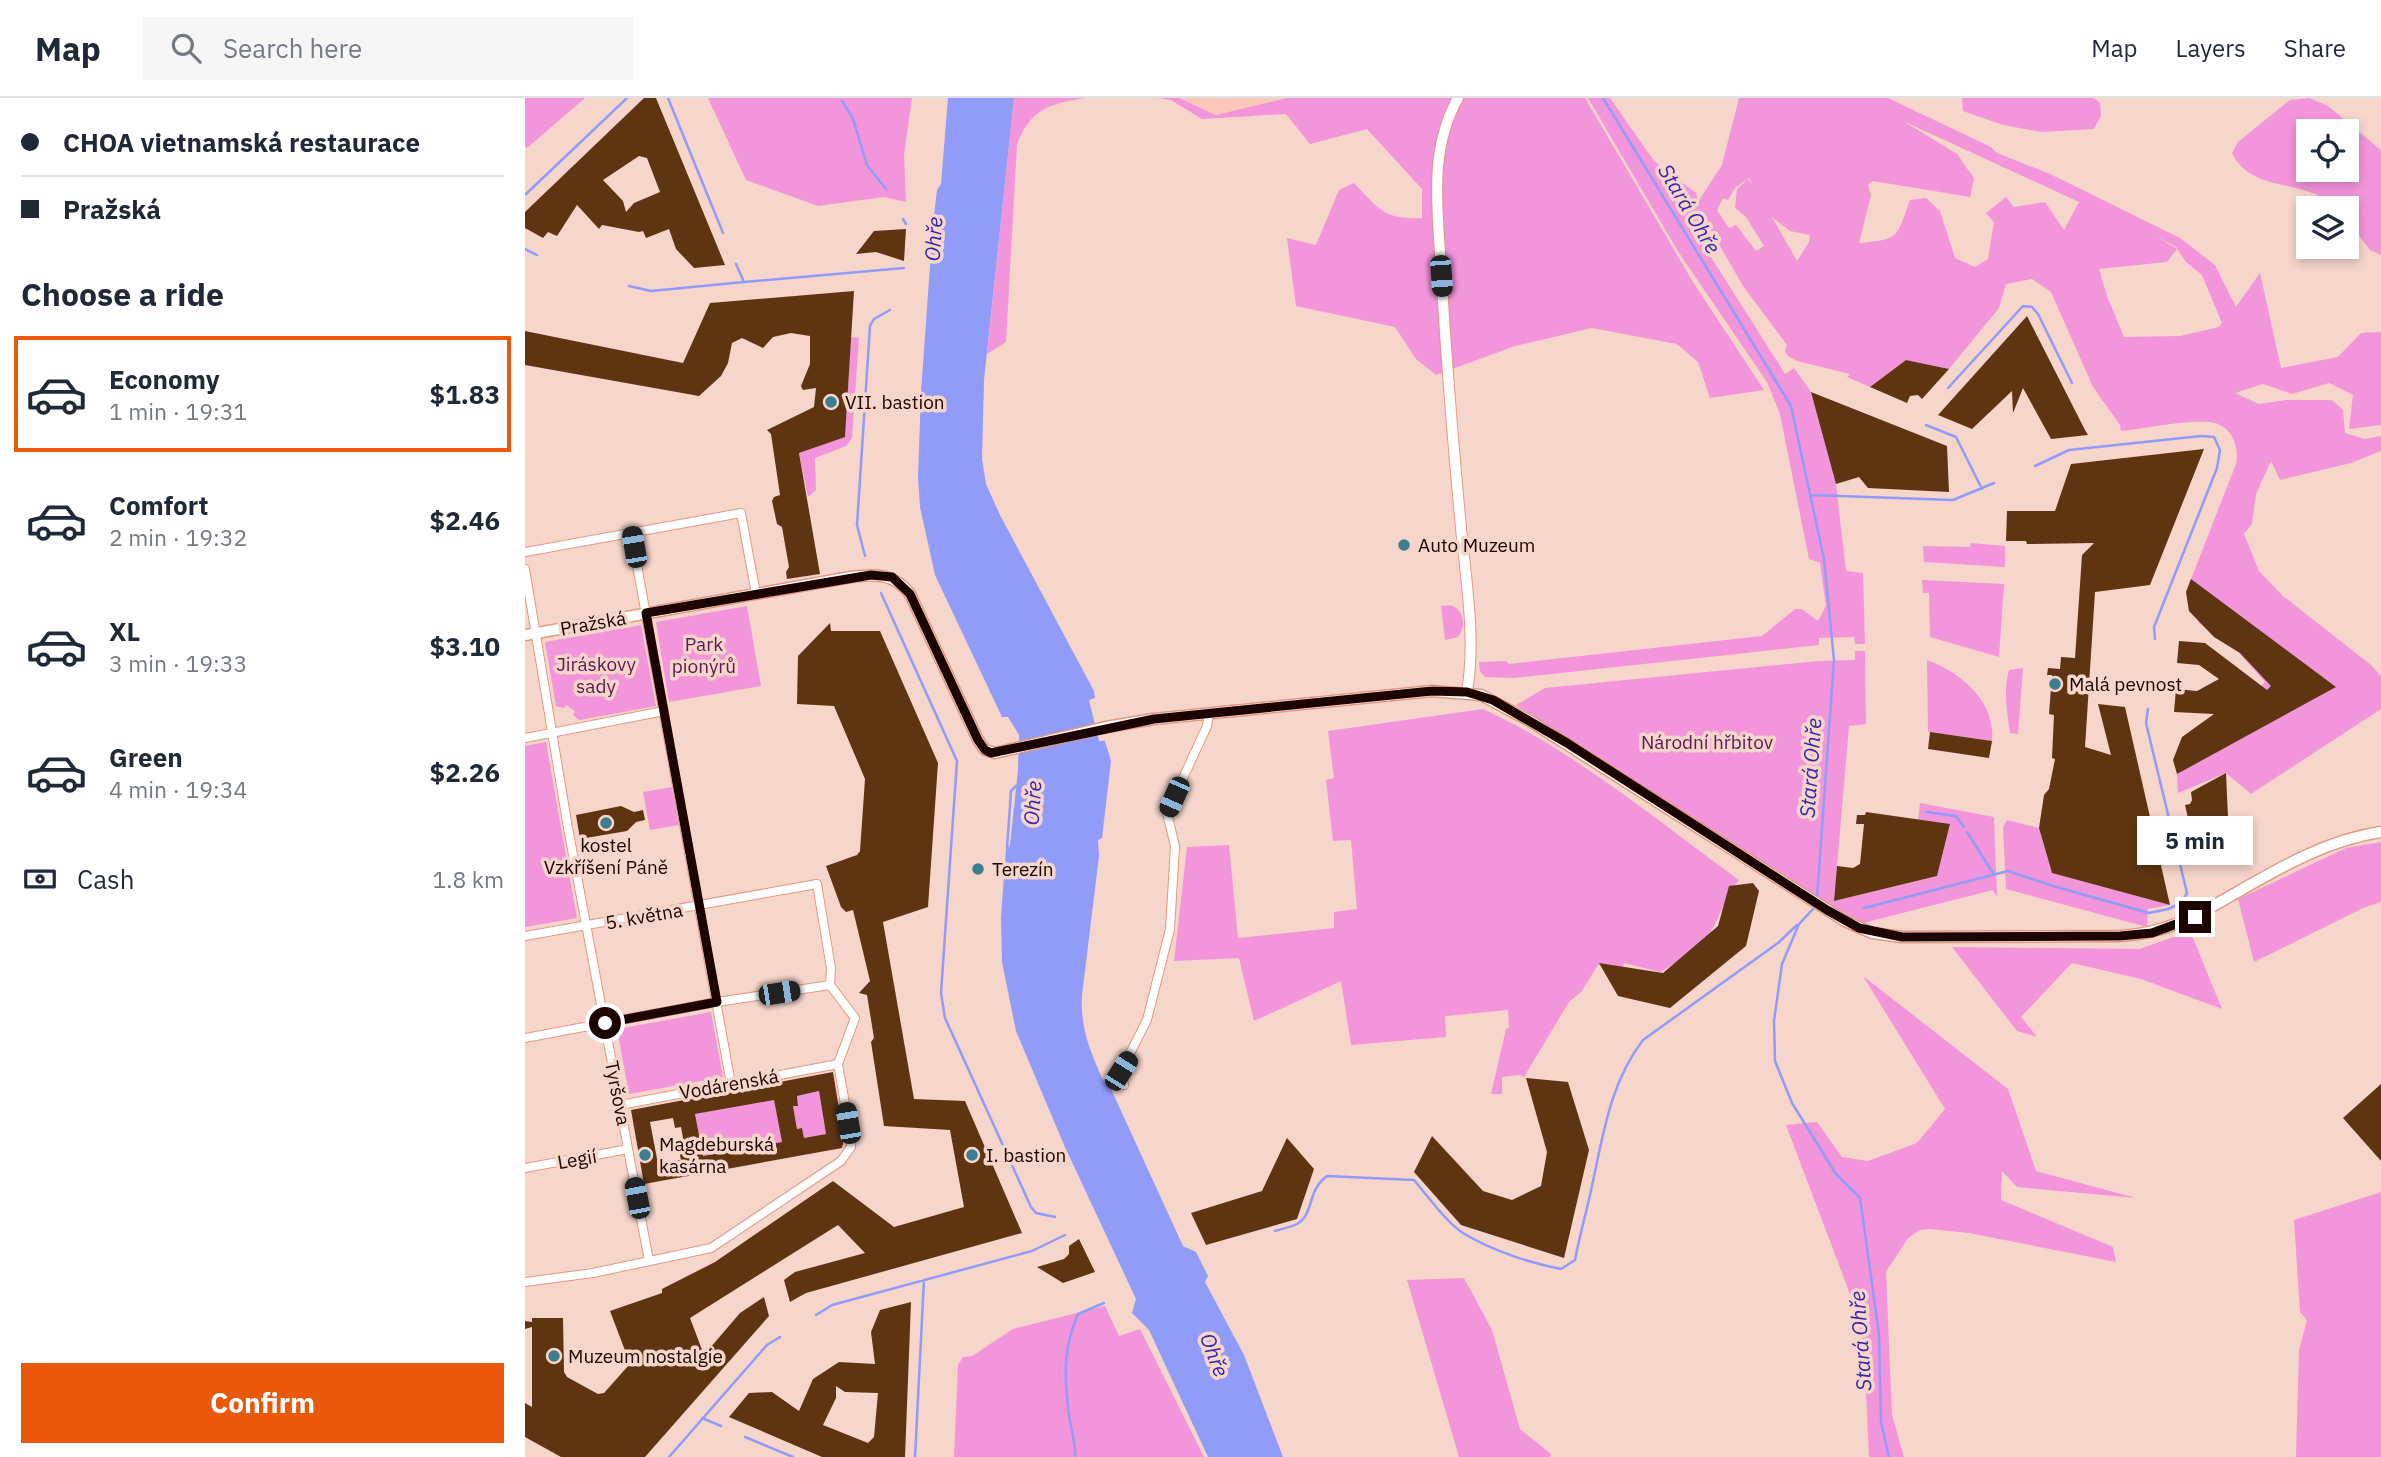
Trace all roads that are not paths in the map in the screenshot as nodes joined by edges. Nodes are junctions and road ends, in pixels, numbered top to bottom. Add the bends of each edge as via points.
1 (1458, 98) edge
2 (631, 532) junction
3 (525, 552) edge
4 (525, 569) edge
5 (756, 594) junction
6 (646, 613) junction
7 (530, 634) edge
8 (1467, 692) junction
9 (664, 711) junction
10 (1209, 713) junction
11 (553, 733) junction
12 (525, 738) edge
13 (2381, 832) edge
14 (700, 906) junction
15 (587, 926) junction
16 (525, 936) edge
17 (830, 985) junction
18 (717, 1002) junction
19 (605, 1023) junction
20 (525, 1038) edge
21 (838, 1064) junction
22 (731, 1084) junction
23 (1124, 1084) dead end
24 (620, 1105) junction
25 (628, 1149) junction
26 (525, 1168) edge
27 (649, 1261) junction
28 (525, 1282) edge

1 - 8 street via 1442,137 1436,180 1448,387 1467,593 1471,671
2 - 3 street
2 - 5 street via 741,513
2 - 6 street
4 - 7 street, Tyršova
5 - 6 main road, Pražská
5 - 10 main road, Pražská via 862,575 897,580 916,605 978,740 985,750 995,753 1106,727
6 - 7 main road, Pražská
6 - 9 street
7 - 11 street, Tyršova
8 - 10 main road, Pražská via 1432,691
8 - 13 main road, Pražská via 1493,700 1567,743 1827,910 1859,928 1902,937 2120,936 2168,929 2318,849
9 - 11 street
9 - 14 street
10 - 23 street via 1167,813 1175,846 1170,929 1147,1020 1121,1071
11 - 12 street
11 - 15 street, Tyršova
14 - 15 street, 5. května
14 - 17 street, 5. května via 817,884
14 - 18 street
15 - 16 street, 5. května
15 - 19 street, Tyršova
17 - 18 street
17 - 21 street via 855,1018
18 - 19 street
18 - 22 street
19 - 20 street
19 - 24 street, Tyršova
21 - 22 street, Vodárenská
21 - 27 street via 851,1138 851,1147 841,1161 711,1248
22 - 24 street, Vodárenská
24 - 25 street, Tyršova
25 - 26 street, Legií
25 - 27 street, Tyršova
27 - 28 street

